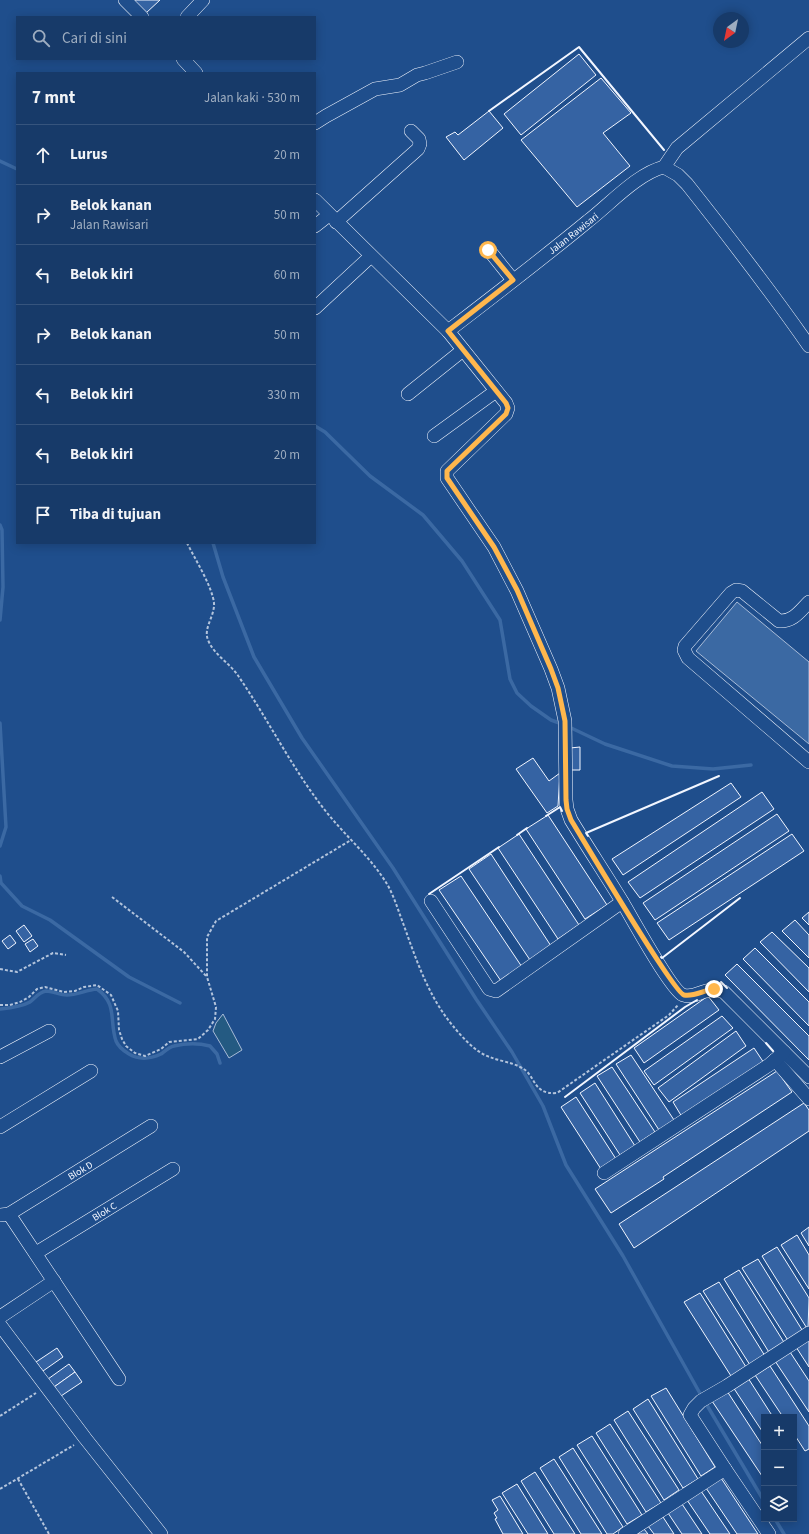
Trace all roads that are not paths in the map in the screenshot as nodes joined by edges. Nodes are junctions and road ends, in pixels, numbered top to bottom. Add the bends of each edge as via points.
1 (125, 0) edge
2 (203, 0) edge
3 (141, 16) edge
4 (188, 16) edge
5 (809, 38) edge
6 (184, 60) edge
7 (456, 62) dead end
8 (195, 72) edge
9 (316, 122) edge
10 (411, 130) dead end
11 (664, 166) junction
12 (316, 201) edge
13 (332, 219) junction
14 (316, 226) edge
15 (488, 250) dead end
16 (370, 256) junction
17 (513, 280) junction
18 (316, 307) edge
19 (448, 331) junction
20 (809, 346) edge
21 (462, 350) junction
22 (496, 391) junction
23 (408, 394) dead end
24 (434, 436) dead end
25 (809, 602) edge
26 (809, 762) edge
27 (431, 901) dead end
28 (622, 902) junction
29 (49, 1030) dead end
30 (779, 1056) junction
31 (0, 1057) edge
32 (91, 1071) dead end
33 (809, 1077) edge
34 (809, 1099) edge
35 (151, 1126) dead end
36 (0, 1127) edge
37 (173, 1170) dead end
38 (604, 1173) dead end
39 (5, 1214) edge
40 (36, 1253) junction
41 (54, 1281) junction
42 (0, 1317) edge
43 (0, 1325) edge
44 (809, 1333) edge
45 (119, 1379) dead end
46 (725, 1469) junction
47 (161, 1534) edge
48 (625, 1534) edge
49 (769, 1534) edge

1 - 3 street
2 - 4 street
5 - 11 street via 677,148
6 - 8 street
7 - 9 street via 417,75 400,85 375,89
10 - 13 street via 420,144 418,149
11 - 17 street, Jalan Rawisari via 640,173 587,222
11 - 20 street via 687,184
12 - 13 street
13 - 14 street
13 - 16 street
15 - 17 street
16 - 18 street
16 - 19 street
17 - 19 street, Jalan Rawisari
19 - 21 street
21 - 22 street
21 - 23 street
22 - 24 street
22 - 28 street via 506,403 506,414 453,464 447,471 447,478 494,547 517,590 553,675 566,727 567,809 571,820
25 - 26 street via 794,617 786,622 779,621 742,591 736,590 684,650 688,658
27 - 28 street via 489,989 496,991
28 - 30 street via 679,992 684,995 714,989 724,992
29 - 31 street
30 - 33 street
30 - 34 street
30 - 38 street
32 - 36 street
35 - 39 street, Blok D
37 - 40 street, Blok C
39 - 40 street
40 - 41 street
41 - 42 street
41 - 45 street
43 - 47 street
44 - 46 street via 694,1408 690,1415
46 - 48 street
46 - 49 street

